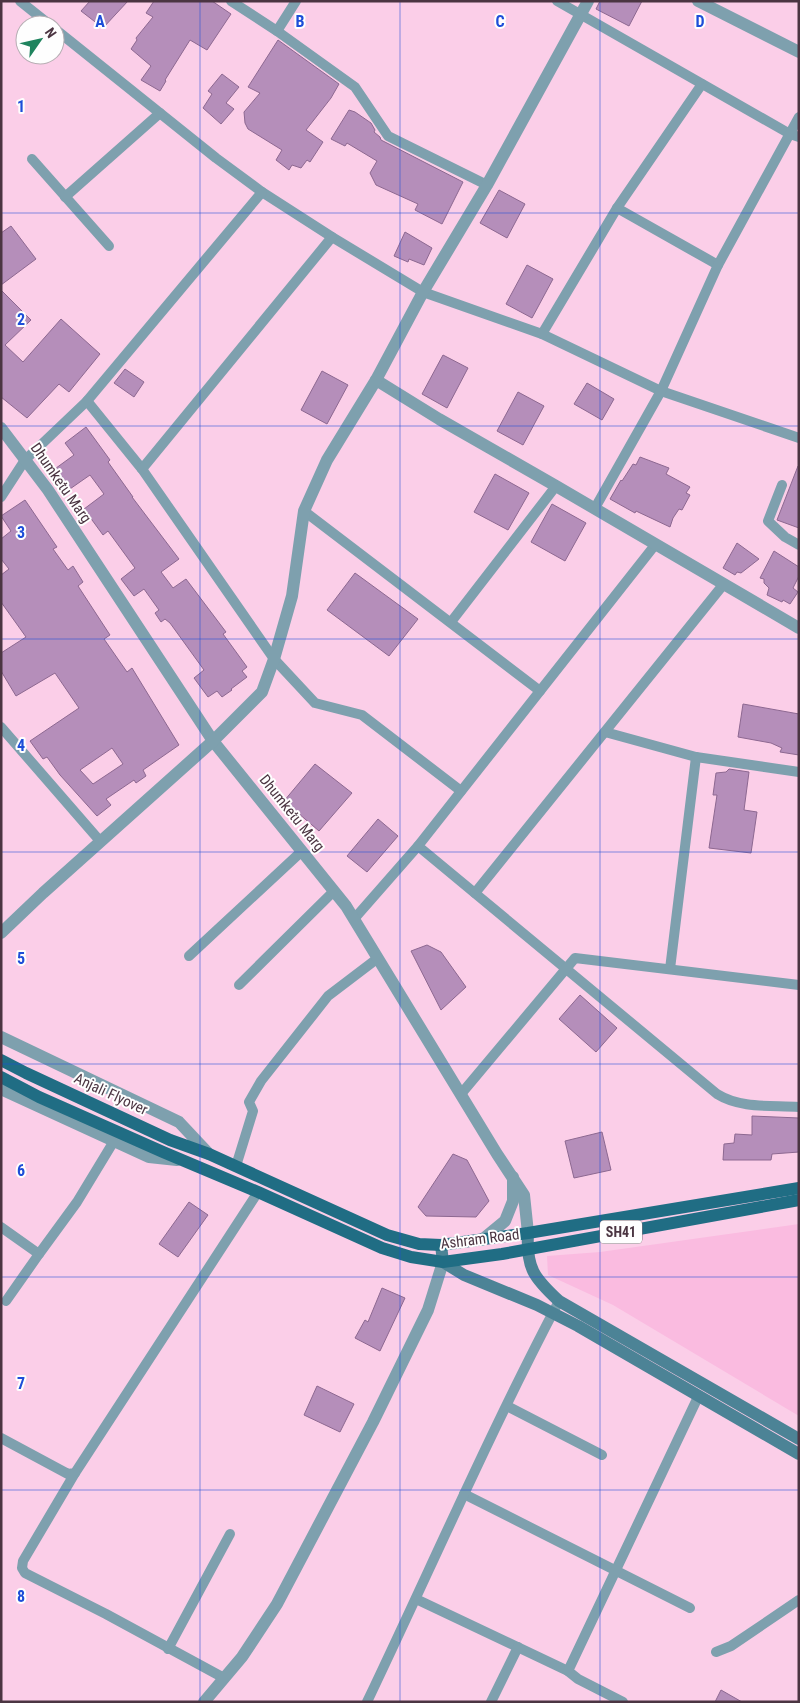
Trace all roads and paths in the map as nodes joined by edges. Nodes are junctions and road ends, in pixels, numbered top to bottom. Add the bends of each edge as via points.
1 (20, 1) edge
2 (231, 1) edge
3 (296, 1) edge
4 (557, 1) edge
5 (588, 1) edge
6 (698, 1) edge
7 (580, 13) junction
8 (38, 15) edge
9 (277, 31) junction
10 (65, 37) edge
11 (799, 52) edge
12 (702, 84) junction
13 (160, 113) junction
14 (799, 117) edge
15 (794, 135) edge
16 (32, 159) dead end
17 (487, 185) junction
18 (262, 192) junction
19 (65, 197) junction
20 (617, 208) junction
21 (332, 237) junction
22 (109, 246) dead end
23 (718, 265) junction
24 (423, 292) junction
25 (542, 334) junction
26 (376, 380) junction
27 (661, 391) junction
28 (87, 401) junction
29 (1, 428) edge
30 (799, 438) edge
31 (26, 460) junction
32 (142, 469) junction
33 (782, 485) dead end
34 (556, 486) junction
35 (1, 497) edge
36 (595, 508) junction
37 (304, 511) junction
38 (654, 544) junction
39 (799, 545) edge
40 (723, 585) junction
41 (451, 622) junction
42 (799, 628) edge
43 (274, 659) junction
44 (540, 691) junction
45 (1, 727) edge
46 (605, 732) junction
47 (213, 741) junction
48 (696, 757) junction
49 (799, 772) edge
50 (462, 791) junction
51 (100, 841) junction
52 (418, 846) junction
53 (302, 851) junction
54 (334, 891) junction
55 (475, 893) junction
56 (354, 919) junction
57 (1, 933) edge
58 (189, 956) dead end
59 (378, 958) junction
60 (567, 968) junction
61 (670, 969) junction
62 (799, 984) edge
63 (239, 985) dead end
64 (1, 1038) edge
65 (1, 1060) edge
66 (1, 1077) edge
67 (1, 1089) edge
68 (461, 1094) junction
69 (799, 1107) edge
70 (114, 1141) junction
71 (208, 1154) junction
72 (180, 1160) junction
73 (236, 1166) junction
74 (512, 1177) junction
75 (799, 1188) edge
76 (258, 1192) junction
77 (799, 1200) edge
78 (1, 1227) edge
79 (528, 1233) junction
80 (482, 1240) junction
81 (441, 1245) junction
82 (527, 1250) junction
83 (40, 1254) junction
84 (443, 1262) junction
85 (6, 1301) dead end
86 (559, 1301) junction
87 (553, 1313) junction
88 (698, 1397) junction
89 (507, 1406) junction
90 (799, 1439) edge
91 (2, 1441) edge
92 (799, 1454) edge
93 (602, 1455) dead end
94 (76, 1474) junction
95 (464, 1494) junction
96 (230, 1534) dead end
97 (616, 1569) junction
98 (416, 1599) junction
99 (799, 1600) edge
100 (690, 1608) dead end
101 (168, 1648) junction
102 (518, 1648) junction
103 (716, 1652) dead end
104 (568, 1671) junction
105 (224, 1678) junction
106 (204, 1702) edge
107 (367, 1702) edge
108 (491, 1702) edge
109 (623, 1702) edge

1 - 8 street
2 - 9 street
3 - 9 street
4 - 7 street
5 - 7 street
6 - 11 street
7 - 12 street
7 - 17 street
9 - 17 street via 355,87 388,136
10 - 13 street
12 - 15 street
12 - 20 street
13 - 18 street
13 - 19 street
14 - 15 street
15 - 23 street
16 - 19 street
17 - 24 street
18 - 21 street
18 - 28 street
19 - 22 street
20 - 23 street
20 - 25 street
21 - 24 street
21 - 32 street
23 - 27 street
24 - 25 street
24 - 26 street
25 - 27 street
26 - 34 street
26 - 37 street via 327,460
27 - 30 street
27 - 36 street
28 - 31 street
28 - 32 street
29 - 31 street, Dhumketu Marg
31 - 35 street
31 - 47 street, Dhumketu Marg
32 - 43 street
33 - 39 street via 768,521
34 - 36 street
34 - 41 street
36 - 38 street
37 - 41 street
37 - 43 street via 292,596
38 - 40 street
38 - 44 street
40 - 42 street
40 - 46 street
41 - 44 street
43 - 47 street via 262,692
43 - 50 street via 315,704 362,715
44 - 50 street
45 - 51 street
46 - 48 street
46 - 55 street
47 - 51 street
47 - 53 street, Dhumketu Marg
48 - 49 street
48 - 61 street
50 - 52 street
51 - 57 street
52 - 55 street
52 - 56 street
53 - 54 street, Dhumketu Marg
53 - 58 street
54 - 56 street, Dhumketu Marg
54 - 63 street
55 - 60 street
56 - 59 street, Dhumketu Marg
59 - 68 street, Dhumketu Marg
59 - 73 street via 328,996 261,1081 248,1102 253,1111
60 - 61 street via 575,958
60 - 68 street
60 - 69 street via 727,1100 739,1104
61 - 62 street
64 - 71 street via 179,1122
65 - 71 main road, Anjali Flyover via 170,1140
66 - 72 main road, Anjali Flyover
67 - 70 street
68 - 74 street, Dhumketu Marg
70 - 72 street via 149,1157
70 - 83 street
71 - 73 main road, Ashram Road
72 - 76 main road, Ashram Road
73 - 81 main road, Ashram Road via 387,1235 419,1244
74 - 79 street, Dhumketu Marg via 524,1195
74 - 80 street via 513,1201 505,1221
75 - 79 main road, Ashram Road
76 - 84 main road, Ashram Road via 382,1248
76 - 94 street
77 - 82 main road, Ashram Road / SH41
78 - 83 street
79 - 80 main road, Ashram Road
79 - 82 main road
80 - 81 main road, Ashram Road
81 - 84 main road
82 - 84 main road, Ashram Road / SH41
82 - 86 main road via 530,1267 540,1284
83 - 85 street
84 - 87 main road via 464,1275
84 - 105 street via 428,1310 373,1422 277,1604
86 - 87 street
86 - 90 main road
87 - 88 main road
87 - 89 street
88 - 92 main road
88 - 97 street
89 - 93 street
89 - 95 street
91 - 94 street via 68,1474
94 - 101 street via 23,1561 22,1568 25,1573
95 - 97 street
95 - 98 street
96 - 101 street
97 - 100 street
97 - 104 street
98 - 102 street
98 - 107 street
99 - 103 street via 731,1646
101 - 105 street
102 - 104 street
102 - 108 street
104 - 109 street
105 - 106 street

